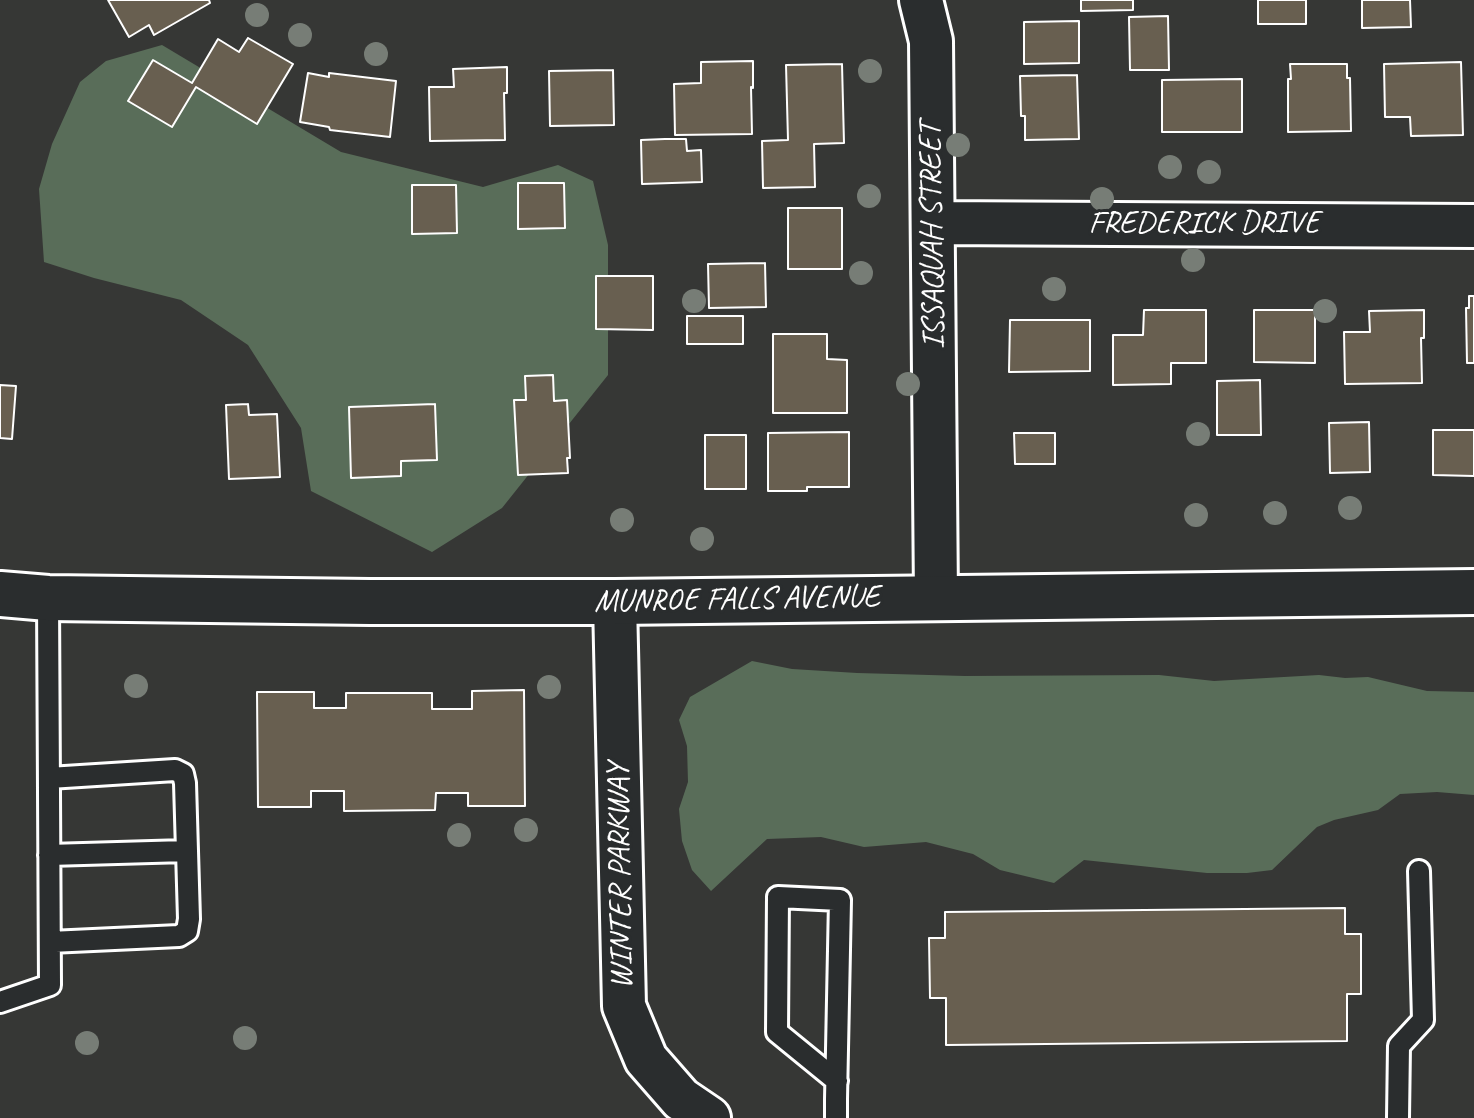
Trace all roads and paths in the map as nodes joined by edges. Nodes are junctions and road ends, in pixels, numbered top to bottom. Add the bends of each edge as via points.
1 (921, 0) edge
2 (934, 223) junction
3 (1474, 226) edge
4 (1474, 592) edge
5 (0, 594) edge
6 (48, 598) junction
7 (936, 598) junction
8 (615, 602) junction
9 (49, 778) junction
10 (186, 851) junction
11 (49, 855) junction
12 (1419, 871) dead end
13 (50, 942) junction
14 (0, 1002) edge
15 (837, 1081) junction
16 (709, 1118) edge
17 (836, 1118) edge
18 (1398, 1118) edge

1 - 2 street, ISSAQUAH STREET via 931,43
2 - 3 street, FREDERICK DRIVE
2 - 7 street, ISSAQUAH STREET
4 - 7 street, MUNROE FALLS AVENUE
5 - 6 street, MUNROE FALLS AVENUE
6 - 8 street, MUNROE FALLS AVENUE
6 - 9 lane
7 - 8 street, MUNROE FALLS AVENUE
8 - 16 street, WINTER PARKWAY via 624,1006 646,1059 681,1099
9 - 10 lane via 175,770 183,774
9 - 11 lane
10 - 11 lane
10 - 13 lane via 187,931 179,936
11 - 13 lane
12 - 18 lane via 1423,1020 1399,1046
13 - 14 lane via 50,985
15 - 15 lane via 840,900 778,897 777,1032
15 - 17 lane

